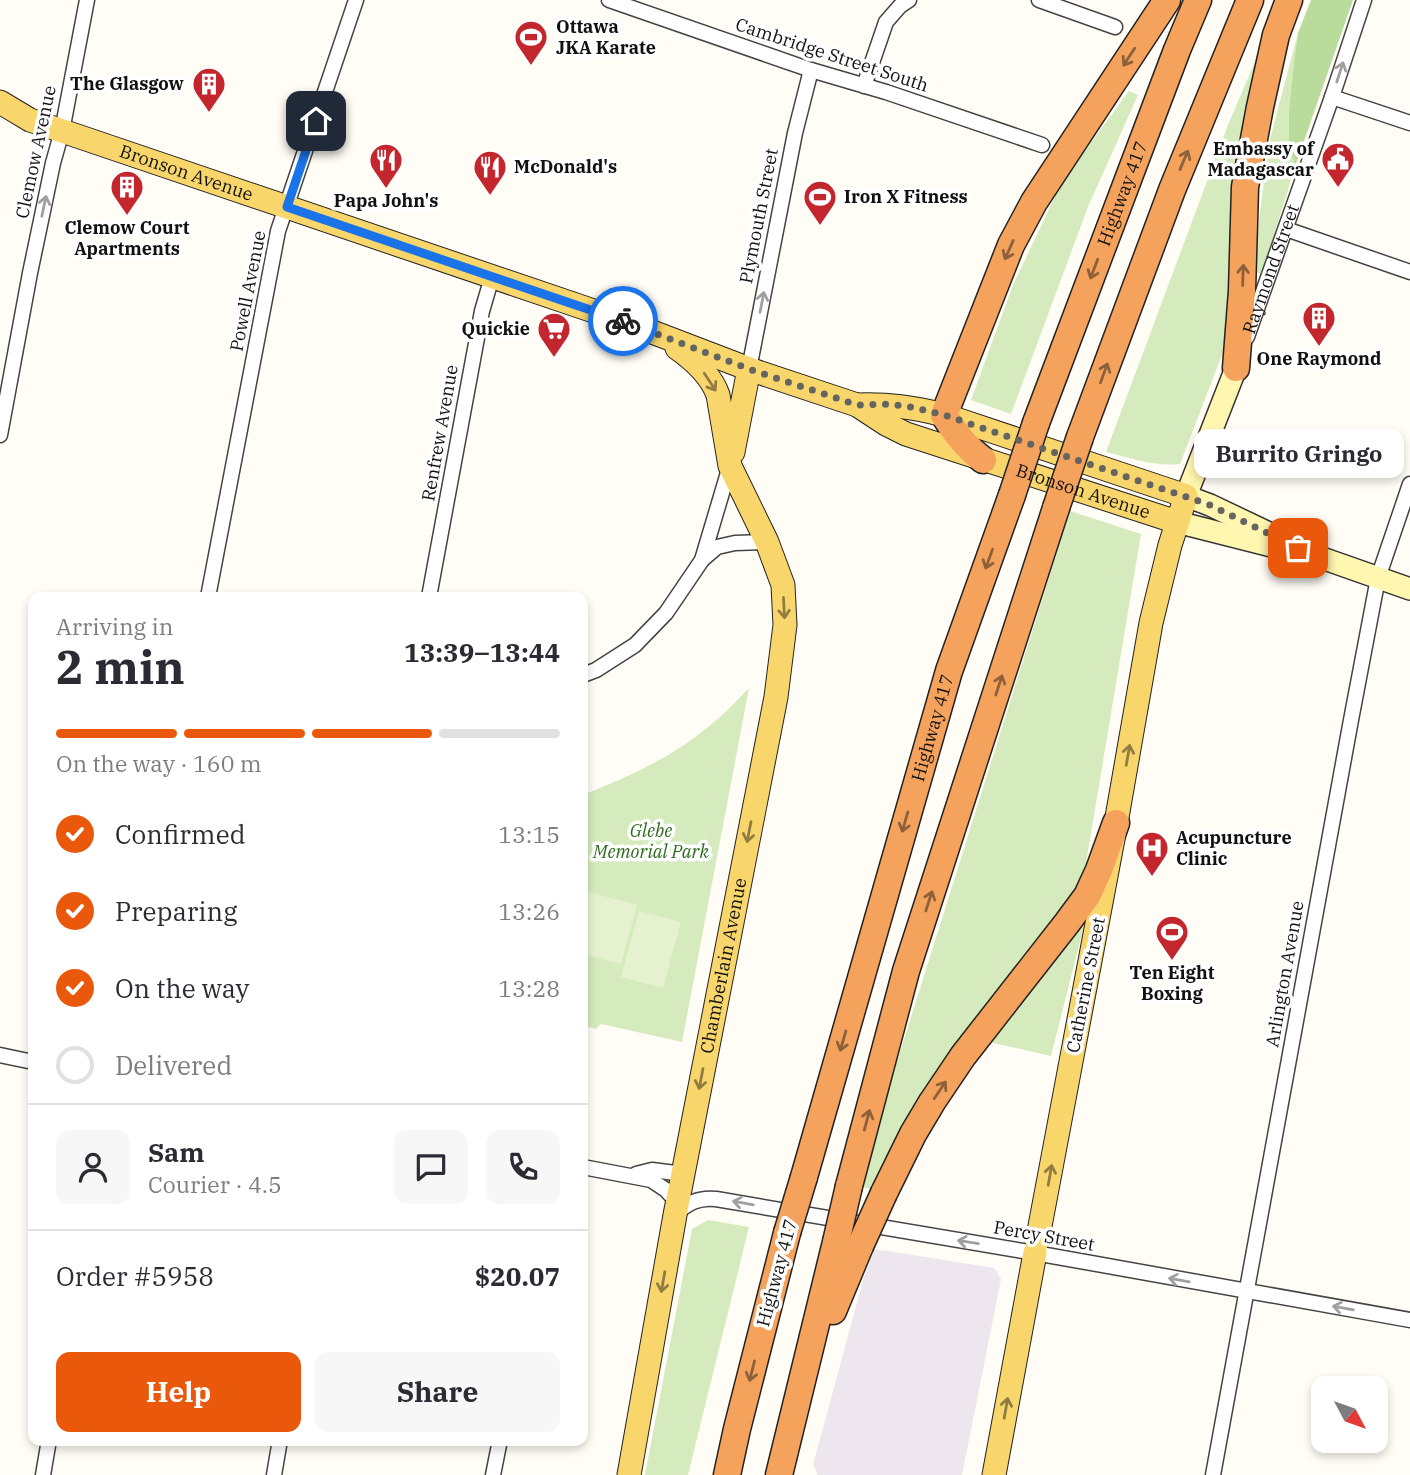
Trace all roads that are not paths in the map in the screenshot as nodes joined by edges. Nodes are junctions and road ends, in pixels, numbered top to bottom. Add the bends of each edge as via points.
1 (87, 0) edge
2 (356, 0) edge
3 (609, 0) edge
4 (909, 0) edge
5 (1039, 0) edge
6 (1167, 0) edge
7 (1198, 0) edge
8 (1250, 0) edge
9 (1289, 0) edge
10 (1364, 0) edge
11 (1115, 27) dead end
12 (811, 70) junction
13 (864, 86) junction
14 (1332, 97) junction
15 (0, 102) edge
16 (0, 118) edge
17 (30, 120) junction
18 (1410, 123) edge
19 (62, 131) junction
20 (1042, 145) dead end
21 (287, 207) junction
22 (1286, 229) junction
23 (1410, 272) edge
24 (492, 277) junction
25 (661, 335) junction
26 (1236, 368) junction
27 (749, 369) junction
28 (857, 405) junction
29 (944, 415) junction
30 (0, 435) edge
31 (983, 460) junction
32 (730, 466) junction
33 (1410, 484) edge
34 (1186, 496) junction
35 (1177, 522) junction
36 (767, 542) junction
37 (1319, 557) junction
38 (702, 560) junction
39 (1378, 578) junction
40 (1410, 589) edge
41 (209, 592) edge
42 (430, 592) edge
43 (588, 674) edge
44 (1116, 823) junction
45 (0, 1055) edge
46 (28, 1061) edge
47 (588, 1168) edge
48 (682, 1174) junction
49 (631, 1176) junction
50 (676, 1208) junction
51 (848, 1244) junction
52 (1036, 1247) junction
53 (1246, 1292) junction
54 (1410, 1320) edge
55 (48, 1446) edge
56 (279, 1446) edge
57 (499, 1446) edge
58 (43, 1475) edge
59 (274, 1475) edge
60 (493, 1475) edge
61 (629, 1475) edge
62 (727, 1475) edge
63 (779, 1475) edge
64 (993, 1475) edge
65 (1213, 1475) edge

1 - 19 street, Clemow Avenue
2 - 21 street, Powell Avenue
3 - 12 street, Cambridge Street South
4 - 13 street via 886,22
5 - 11 street
6 -> 29 highway via 1011,244
7 -> 62 highway, Highway 417, bridge via 1036,423 949,671 787,1233
51 -> 8 highway, bridge via 849,1186 906,971 1080,438 1172,190
26 -> 9 highway via 1245,187 1276,35
14 -> 10 street, Raymond Street
12 - 13 street, Cambridge Street South
27 -> 12 street, Plymouth Street
13 - 20 street, Cambridge Street South
14 - 18 street
14 - 22 street, Raymond Street
15 - 17 main road, Bronson Avenue
16 - 17 main road, Bronson Avenue
17 - 19 main road, Bronson Avenue
19 - 21 main road, Bronson Avenue
30 -> 19 street, Clemow Avenue
21 - 24 main road, Bronson Avenue
21 - 41 street, Powell Avenue via 278,232
22 - 23 street
22 - 26 street, Raymond Street
24 - 25 main road, Bronson Avenue
24 - 42 street, Renfrew Avenue
25 - 27 main road, Bronson Avenue
25 -> 32 main road, Chamberlain Avenue via 715,387
26 - 34 main road, Raymond Street
27 - 28 main road, Bronson Avenue
27 - 32 main road
28 - 29 main road, Bronson Avenue via 890,404
28 - 31 main road, Bronson Avenue via 906,434
29 - 31 highway via 967,447
29 - 34 main road, Bronson Avenue
31 - 35 main road, Bronson Avenue
32 - 36 main road, Chamberlain Avenue
32 - 38 street
33 - 39 street, Arlington Avenue
34 - 35 main road, Catherine Street
34 - 37 main road, Bronson Avenue
35 - 37 main road, Bronson Avenue
44 -> 35 main road, Catherine Street via 1151,624
36 - 38 street via 718,547
36 -> 48 main road, Chamberlain Avenue via 783,585 785,605 776,697
37 - 39 main road, Bronson Avenue
38 - 43 street via 655,626 635,645
39 - 40 main road, Bronson Avenue
39 - 53 street, Arlington Avenue
51 -> 44 highway, bridge via 884,1193 913,1134 970,1046 1087,895
52 -> 44 main road, Catherine Street
45 - 46 street
47 - 49 street
48 - 49 street via 652,1170
48 - 50 main road, Chamberlain Avenue
49 - 50 street via 651,1180 666,1190
52 -> 50 street, Percy Street via 716,1199 699,1199
50 -> 61 main road, Chamberlain Avenue
51 - 63 highway via 802,1384
53 -> 52 street, Percy Street
64 -> 52 main road, Catherine Street
54 -> 53 street, Percy Street
53 - 65 street, Arlington Avenue
55 - 58 street
56 - 59 street
57 - 60 street

